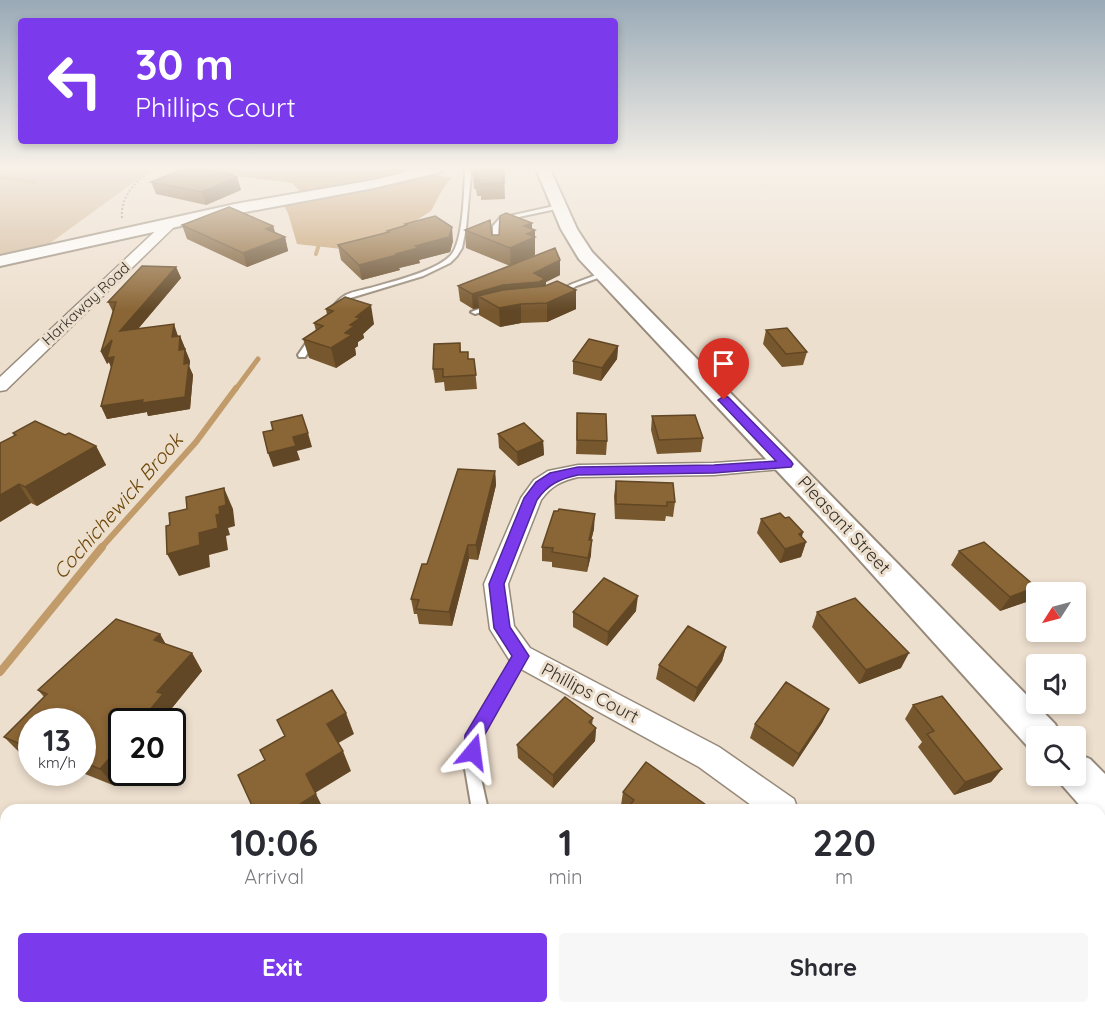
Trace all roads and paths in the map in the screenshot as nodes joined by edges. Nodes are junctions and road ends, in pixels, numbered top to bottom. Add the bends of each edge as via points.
1 (122, 216) edge
2 (204, 216) edge
3 (464, 216) edge
4 (515, 216) edge
5 (563, 216) edge
6 (171, 223) junction
7 (129, 232) junction
8 (496, 250) edge
9 (0, 261) edge
10 (604, 274) junction
11 (548, 298) edge
12 (504, 305) edge
13 (475, 312) dead end
14 (330, 316) edge
15 (316, 336) edge
16 (302, 355) edge
17 (0, 386) edge
18 (786, 464) junction
19 (521, 656) junction
20 (1033, 726) edge
21 (1086, 783) edge
22 (1105, 803) edge
23 (479, 804) edge
24 (775, 804) edge

1 - 7 path
2 - 6 street
3 - 14 lane via 455,255 438,267 344,297
4 - 8 lane via 502,219 496,226
5 - 10 street, Pleasant Street via 585,255
6 - 7 street
6 - 17 street, Harkaway Road
7 - 9 street
10 - 11 lane
10 - 18 street, Pleasant Street
12 - 13 lane
15 - 16 lane
18 - 19 street, Phillips Court via 578,471 555,476 541,485 531,498 496,584 502,628
18 - 20 street, Pleasant Street
19 - 23 lane via 475,735 472,769
19 - 24 street, Phillips Court via 709,757
21 - 22 street

